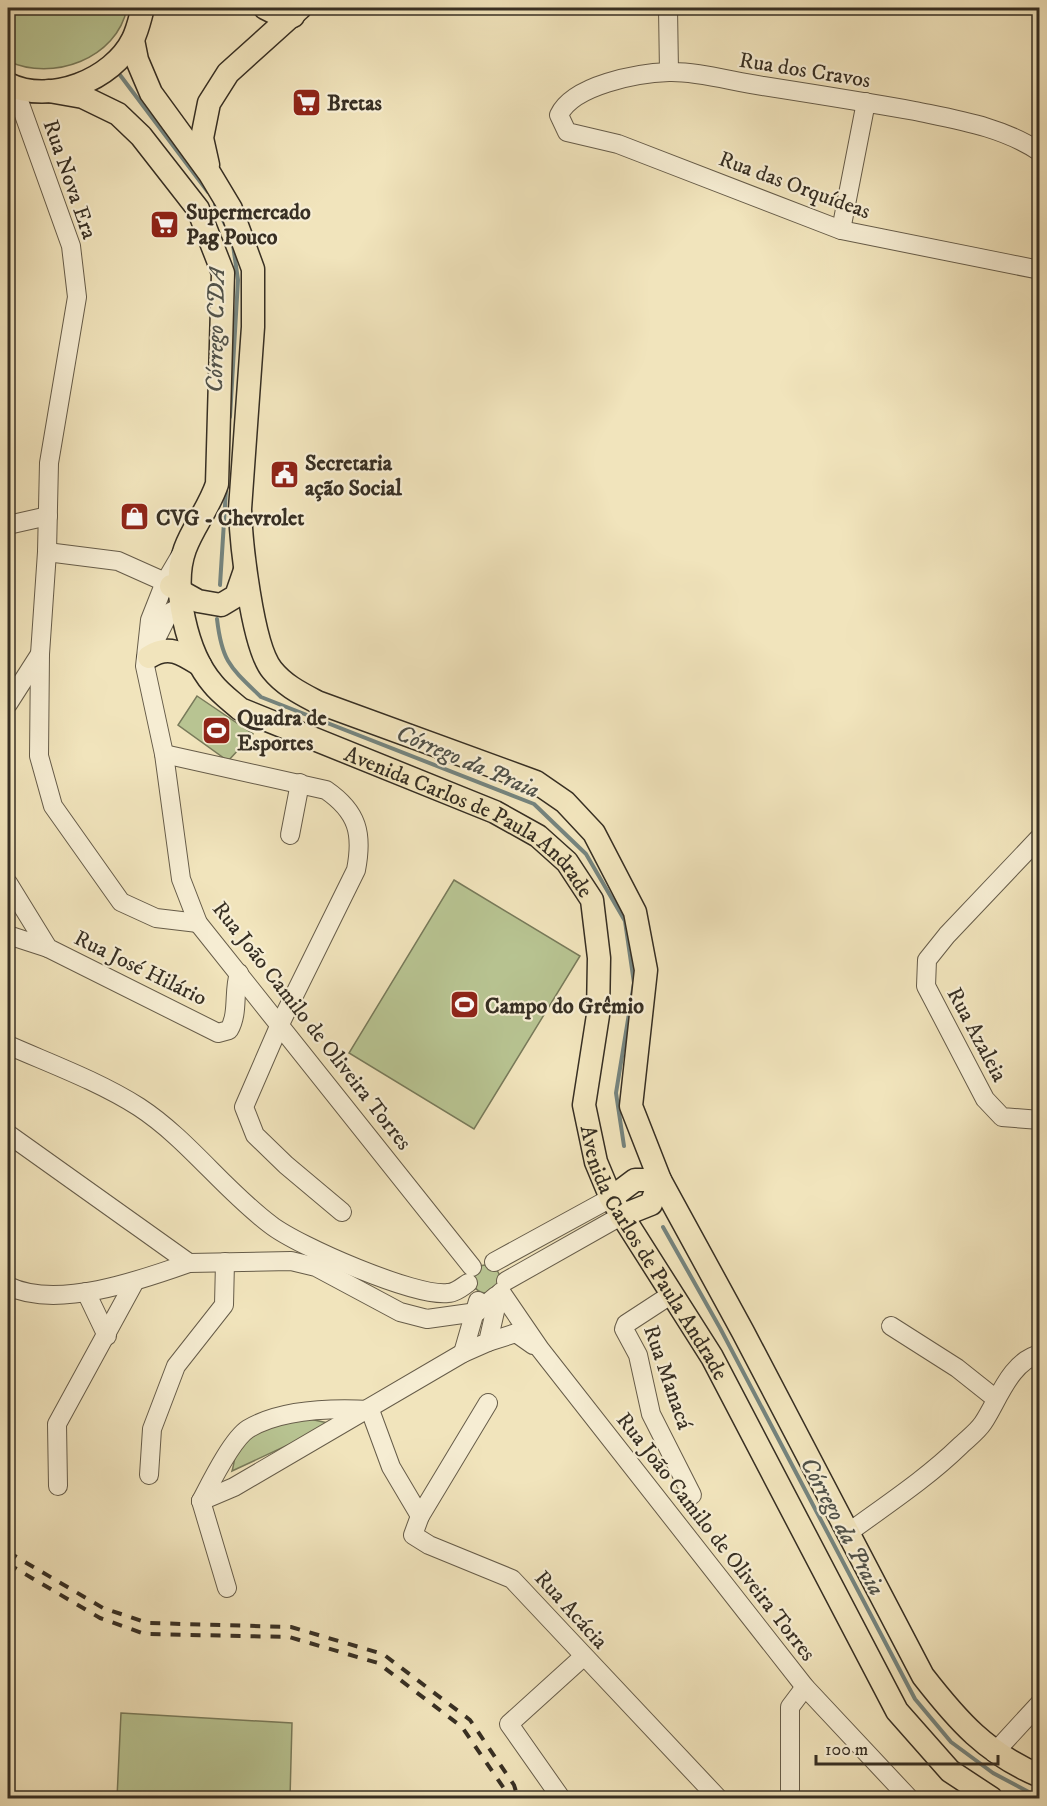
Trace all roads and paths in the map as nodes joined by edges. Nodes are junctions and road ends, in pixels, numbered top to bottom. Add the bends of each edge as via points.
1 (144, 8) edge
2 (265, 8) edge
3 (668, 8) edge
4 (297, 12) edge
5 (133, 40) junction
6 (669, 72) junction
7 (11, 85) edge
8 (49, 91) junction
9 (866, 102) junction
10 (564, 106) joint
11 (1040, 152) edge
12 (210, 174) junction
13 (841, 230) junction
14 (1040, 270) edge
15 (48, 516) junction
16 (8, 525) edge
17 (47, 552) junction
18 (245, 570) junction
19 (181, 595) junction
20 (40, 654) junction
21 (147, 662) junction
22 (200, 665) junction
23 (8, 704) edge
24 (164, 754) junction
25 (300, 783) junction
26 (290, 835) dead end
27 (1040, 837) edge
28 (8, 883) edge
29 (198, 923) junction
30 (8, 935) edge
31 (48, 948) junction
32 (239, 973) junction
33 (280, 1024) junction
34 (8, 1045) edge
35 (1037, 1116) edge
36 (8, 1134) edge
37 (660, 1180) junction
38 (616, 1207) junction
39 (342, 1212) dead end
40 (225, 1262) junction
41 (189, 1263) junction
42 (134, 1283) junction
43 (8, 1286) edge
44 (86, 1292) junction
45 (488, 1293) junction
46 (672, 1294) junction
47 (891, 1326) dead end
48 (516, 1333) junction
49 (107, 1336) junction
50 (488, 1342) junction
51 (540, 1350) junction
52 (463, 1353) junction
53 (1040, 1354) edge
54 (996, 1399) junction
55 (488, 1403) dead end
56 (370, 1410) junction
57 (224, 1459) junction
58 (149, 1475) dead end
59 (58, 1486) dead end
60 (234, 1487) junction
61 (692, 1495) dead end
62 (201, 1502) junction
63 (420, 1516) junction
64 (848, 1533) junction
65 (227, 1588) dead end
66 (583, 1657) junction
67 (805, 1686) junction
68 (1040, 1703) edge
69 (994, 1753) junction
70 (1040, 1776) edge
71 (561, 1798) edge
72 (718, 1798) edge
73 (790, 1798) edge
74 (909, 1798) edge
75 (991, 1798) edge

1 - 5 main road
2 - 4 main road via 275,13
3 - 6 street
4 - 12 main road via 228,73 209,103 202,138
5 - 8 main road via 111,66 82,84
5 - 12 main road, Avenida Carlos de Paula Andrade via 151,93
6 - 9 street, Rua dos Cravos
6 - 10 street, Rua dos Cravos via 611,81
7 - 8 main road, Avenida Carlos de Paula Andrade
7 - 15 street, Rua Nova Era via 71,246 77,297 49,463
8 - 19 main road, Avenida Carlos de Paula Andrade via 92,101 118,114 141,136 198,209 223,273 217,484 210,505 185,548 179,571
9 - 11 street, Rua dos Cravos via 970,122 1023,140
9 - 13 street
10 - 13 street, Rua das Orquídeas via 559,116 567,132 618,144
12 - 18 main road, Avenida Carlos de Paula Andrade via 237,220 253,269 253,327 240,509
13 - 14 street, Rua das Orquídeas
15 - 16 street
15 - 17 street, Rua Nova Era
17 - 19 street via 118,561
17 - 20 street, Rua Nova Era
18 - 19 main road via 236,596 221,605
18 - 37 main road, Avenida Carlos de Paula Andrade via 258,640 270,668 286,685 317,702 536,782 565,801 594,833 635,912 645,969 631,1106
19 - 21 street
19 - 21 street, Rua João Camilo de Oliveira Torres via 150,620
19 - 22 main road, Avenida Carlos de Paula Andrade via 186,629
20 - 23 street
20 - 29 street, Rua Nova Era via 39,756 53,806 121,902 156,918
21 - 22 main road via 160,652 175,650
21 - 24 street, Rua João Camilo de Oliveira Torres
22 - 38 main road, Avenida Carlos de Paula Andrade via 213,684 240,709 495,812 538,836 567,862 592,900 599,958 598,1014 584,1105 596,1162
24 - 25 street
24 - 29 street, Rua João Camilo de Oliveira Torres via 181,879
25 - 26 street
25 - 33 street via 326,790 341,801 358,826 361,848 356,870
27 - 35 street, Rua Azaleia via 927,960 926,986 985,1099 1002,1117
28 - 31 street, Rua José Hilário
29 - 32 street, Rua João Camilo de Oliveira Torres
30 - 31 street
31 - 32 street, Rua José Hilário via 218,1033 229,1030 235,1020
32 - 33 street, Rua João Camilo de Oliveira Torres
33 - 39 street via 244,1107 255,1135
33 - 45 street, Rua João Camilo de Oliveira Torres
34 - 45 street via 94,1083 139,1108 273,1227 397,1283 429,1292
36 - 41 street
37 - 38 main road via 635,1180
37 - 64 main road, Avenida Carlos de Paula Andrade
38 - 45 street
38 - 45 street, Rua João Camilo de Oliveira Torres via 494,1262 503,1270
38 - 46 main road, Avenida Carlos de Paula Andrade
40 - 41 street
40 - 45 street via 291,1261 316,1267 400,1312 427,1319
40 - 58 street via 224,1305 176,1366 152,1429
41 - 42 street
42 - 44 street
42 - 49 street
43 - 44 street via 47,1293
44 - 49 street
45 - 48 street
45 - 50 street
45 - 51 street, Rua João Camilo de Oliveira Torres
45 - 52 street
46 - 61 street, Rua Manacá via 624,1329 638,1355 651,1414
46 - 75 main road, Avenida Carlos de Paula Andrade via 712,1357 897,1711 950,1771
47 - 54 street via 957,1368
48 - 50 street
48 - 51 street
49 - 59 street via 57,1424
50 - 52 street
51 - 67 street, Rua João Camilo de Oliveira Torres
52 - 56 street
53 - 54 street via 1018,1367
54 - 64 street via 982,1424 939,1466
55 - 63 street
56 - 57 street via 332,1408 282,1417 247,1429
56 - 60 street
56 - 63 street, Rua Acácia via 391,1467
57 - 60 street via 225,1478
57 - 62 street
60 - 62 street
62 - 65 street
63 - 66 street, Rua Acácia via 413,1535 512,1579
64 - 69 main road, Avenida Carlos de Paula Andrade via 923,1676 958,1721
66 - 71 street via 509,1724
66 - 72 street, Rua Acácia
67 - 73 street via 790,1707
67 - 74 street, Rua João Camilo de Oliveira Torres
68 - 69 street
69 - 70 main road, Avenida Carlos de Paula Andrade

